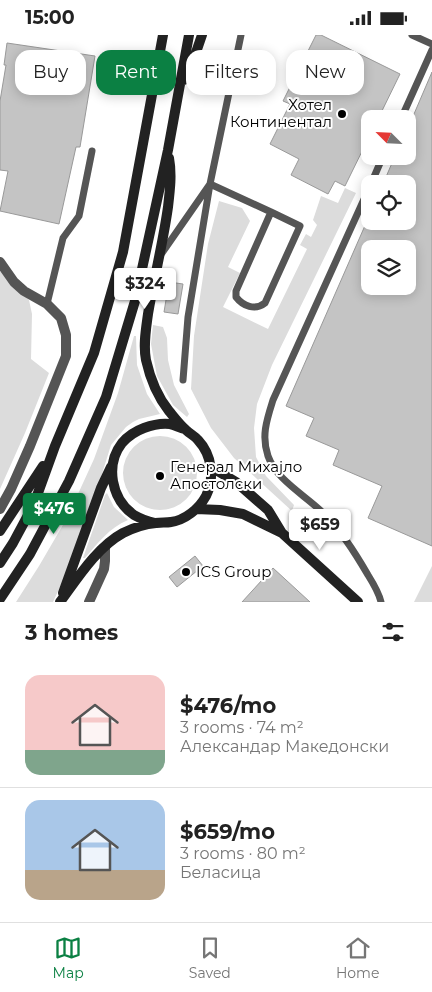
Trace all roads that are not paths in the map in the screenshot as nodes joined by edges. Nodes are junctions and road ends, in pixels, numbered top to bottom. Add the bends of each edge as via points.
1 (163, 35) edge
2 (190, 35) edge
3 (202, 35) edge
4 (241, 35) edge
5 (412, 35) edge
6 (432, 44) edge
7 (432, 50) edge
8 (180, 88) junction
9 (405, 110) edge
10 (168, 150) junction
11 (92, 151) dead end
12 (210, 184) junction
13 (361, 205) edge
14 (271, 212) junction
15 (160, 256) junction
16 (0, 262) edge
17 (47, 304) junction
18 (183, 380) dead end
19 (186, 430) junction
20 (56, 446) junction
21 (114, 459) junction
22 (211, 467) junction
23 (0, 509) edge
24 (196, 509) junction
25 (156, 523) junction
26 (0, 531) edge
27 (282, 533) junction
28 (104, 547) junction
29 (0, 563) edge
30 (0, 599) edge
31 (60, 602) edge
32 (89, 602) edge
33 (358, 602) edge
34 (381, 602) edge

1 - 20 street via 123,252 94,353
2 - 8 street
3 - 8 street
4 - 12 lane
5 - 6 lane
7 - 9 lane
8 - 10 street
10 - 15 street via 171,185
10 - 30 street via 134,301 106,397 69,481 30,554
11 - 17 lane via 79,216 63,238
12 - 14 lane
12 - 15 lane
12 - 18 lane via 188,317
13 - 34 lane via 273,400 265,422 265,441 273,466 338,528
14 - 14 lane via 236,291 240,302 255,308 265,303 300,226
15 - 19 street via 149,310 145,357 156,390 168,411
16 - 17 street via 24,291
17 - 23 street via 61,319 66,335 66,356
19 - 21 street via 169,424 135,431 122,443
19 - 22 street via 207,452
20 - 26 street
20 - 29 street via 34,504
21 - 25 street via 113,484 120,501 133,514
21 - 31 street
22 - 24 street via 206,497
22 - 27 street via 236,482 268,510
24 - 25 street via 170,523
24 - 27 street via 243,514
25 - 28 street via 123,533
27 - 33 street
28 - 31 street
28 - 32 street via 104,569

